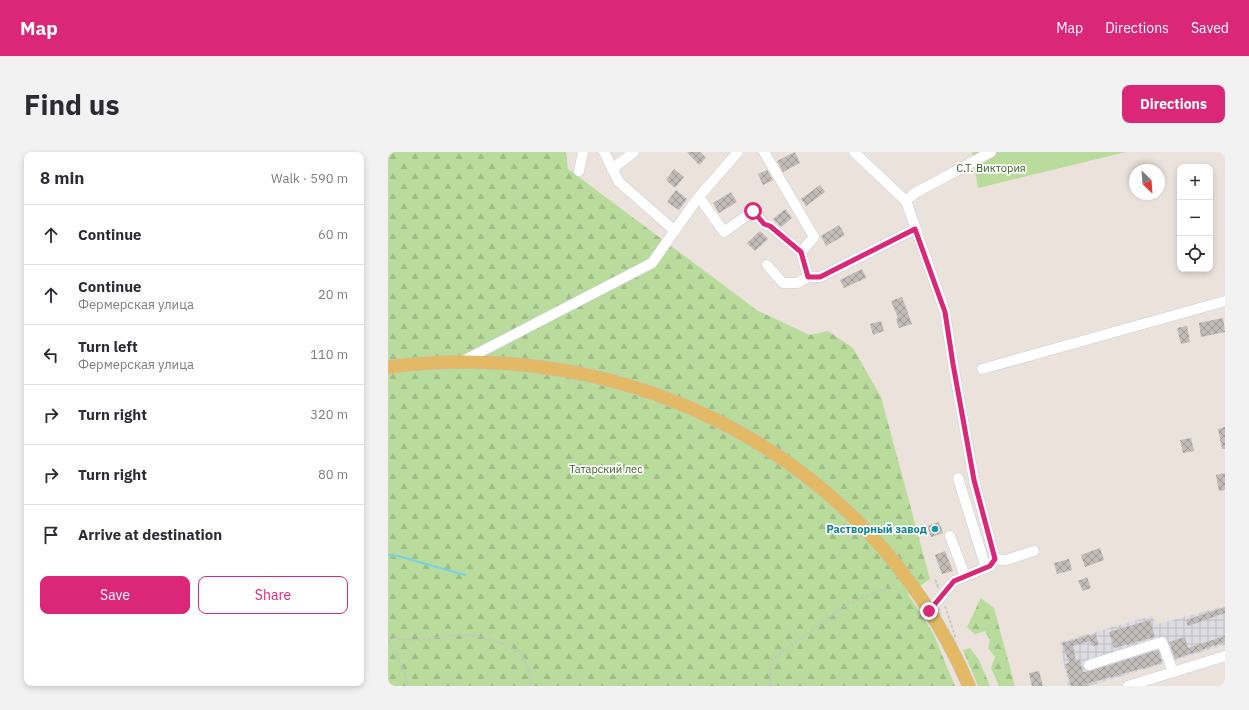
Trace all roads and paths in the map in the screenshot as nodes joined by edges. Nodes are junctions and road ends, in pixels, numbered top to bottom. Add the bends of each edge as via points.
1 (583, 152) edge
2 (604, 152) edge
3 (634, 152) edge
4 (738, 152) edge
5 (854, 152) edge
6 (991, 152) edge
7 (769, 154) edge
8 (612, 169) junction
9 (579, 171) dead end
10 (699, 197) junction
11 (906, 201) junction
12 (915, 229) junction
13 (675, 231) junction
14 (801, 252) junction
15 (767, 265) dead end
16 (808, 277) junction
17 (1225, 301) edge
18 (463, 361) junction
19 (388, 366) edge
20 (982, 369) dead end
21 (958, 478) dead end
22 (950, 536) dead end
23 (1034, 551) dead end
24 (995, 559) junction
25 (986, 568) junction
26 (965, 576) junction
27 (906, 579) junction
28 (940, 592) joint
29 (943, 601) dead end
30 (929, 611) junction
31 (388, 637) edge
32 (388, 641) edge
33 (957, 643) dead end
34 (1225, 656) edge
35 (1089, 665) dead end
36 (1173, 672) junction
37 (1141, 684) edge
38 (409, 686) edge
39 (531, 686) edge
40 (770, 686) edge
41 (969, 686) edge
42 (1128, 686) edge

1 - 9 street
2 - 8 street
3 - 8 street
4 - 10 street
5 - 11 street
6 - 11 street via 915,193
7 - 14 street via 814,237
8 - 13 street via 618,182
10 - 13 street
10 - 14 street via 724,232 753,211 764,224 770,226
11 - 12 street
12 - 16 street via 820,277
12 - 24 street via 945,312 974,480
13 - 18 street via 652,262
14 - 16 street
15 - 16 street via 783,283 797,283
17 - 20 street
18 - 19 main road
18 - 27 main road via 541,365 591,374 639,388 722,422 756,440 827,491 859,523
21 - 25 street
22 - 26 street
23 - 24 street via 1006,560
24 - 25 street
25 - 26 street
26 - 30 street via 954,581
27 - 30 main road
27 - 40 path via 848,604 781,653 772,661
28 - 28 path via 935,579
29 - 33 path
30 - 41 main road via 950,645
31 - 39 path via 427,640 470,635 503,643 523,657 528,667
32 - 38 path via 396,652
34 - 36 street
35 - 36 street via 1162,642
36 - 37 street
37 - 42 street

